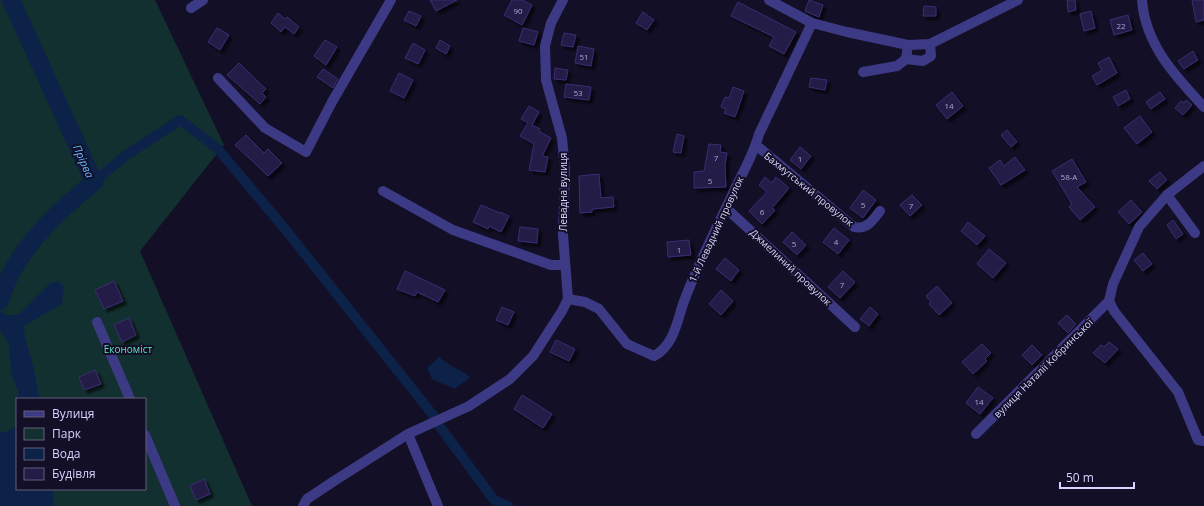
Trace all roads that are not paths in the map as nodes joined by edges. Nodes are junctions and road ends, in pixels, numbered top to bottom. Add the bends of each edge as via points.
1 (203, 0) edge
2 (391, 0) edge
3 (563, 0) edge
4 (769, 0) edge
5 (1018, 0) edge
6 (1142, 0) edge
7 (191, 8) dead end
8 (812, 23) junction
9 (930, 44) junction
10 (908, 45) junction
11 (906, 59) junction
12 (863, 72) dead end
13 (218, 78) dead end
14 (1204, 107) edge
15 (756, 146) junction
16 (1204, 166) edge
17 (383, 191) dead end
18 (1167, 195) junction
19 (726, 208) junction
20 (880, 211) dead end
21 (1195, 233) dead end
22 (565, 265) junction
23 (568, 299) junction
24 (1110, 302) junction
25 (97, 322) dead end
26 (855, 327) dead end
27 (130, 398) edge
28 (408, 434) junction
29 (976, 434) dead end
30 (146, 437) edge
31 (1204, 441) edge
32 (175, 506) edge
33 (303, 506) edge
34 (438, 506) edge

1 - 7 street
2 - 13 street via 306,152 265,128
3 - 22 street, Левадна вулиця via 551,23 545,46 545,59 546,80 562,138 565,169
4 - 8 street
5 - 9 street
6 - 14 street via 1147,25 1162,58
8 - 10 street
8 - 15 street, 1-й Левадний провулок via 758,134
9 - 10 street
9 - 11 street via 931,56 922,61
10 - 11 street
11 - 12 street via 897,66
15 - 19 street, 1-й Левадний провулок
15 - 20 street, Бахмутський провулок via 854,227 860,229 867,226
16 - 18 street
17 - 22 street via 453,230 551,265
18 - 21 street
18 - 24 street via 1139,227 1113,284
19 - 23 street, 1-й Левадний провулок via 695,270 672,337 662,352 654,356 628,344 599,309 585,302
19 - 26 street, Джмелиний провулок
22 - 23 street, Левадна вулиця
23 - 28 street via 533,356 510,379 469,406
24 - 29 street, вулиця Наталії Кобринської
24 - 31 street via 1114,311 1178,392 1198,440
25 - 27 street
28 - 33 street via 307,499
28 - 34 street
30 - 32 street

